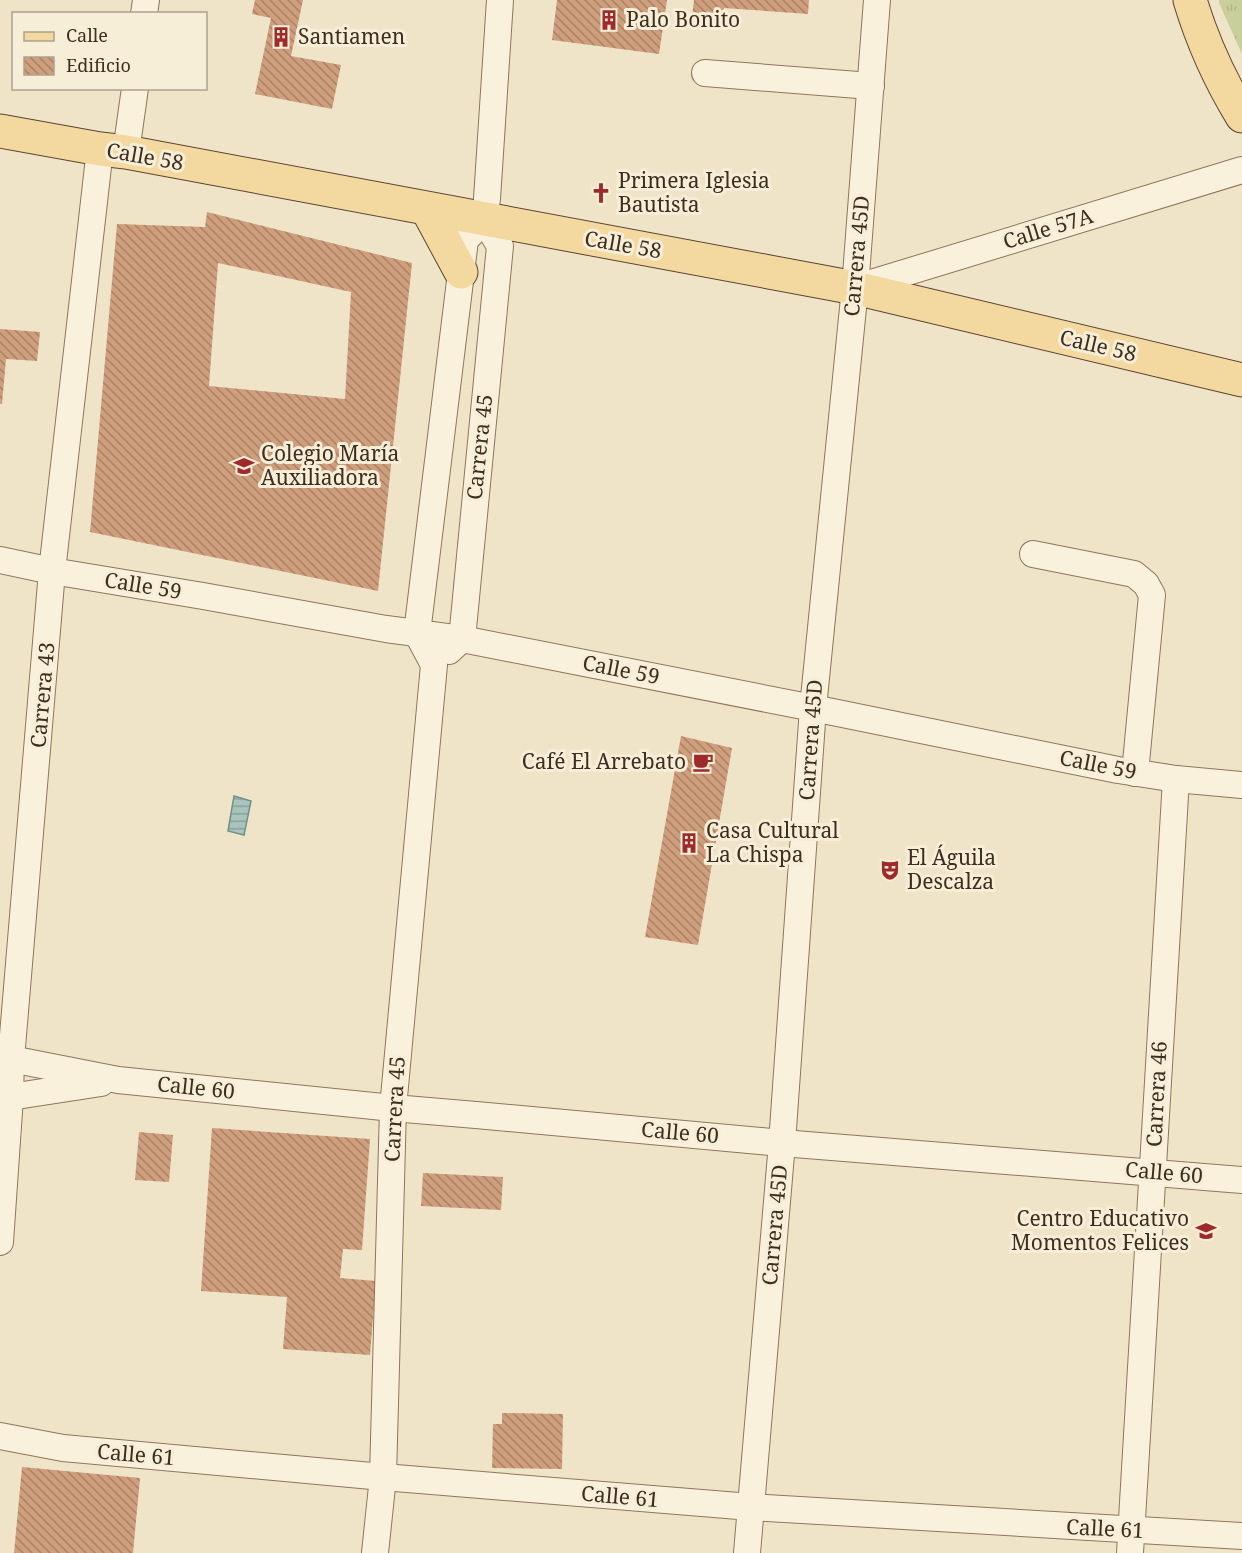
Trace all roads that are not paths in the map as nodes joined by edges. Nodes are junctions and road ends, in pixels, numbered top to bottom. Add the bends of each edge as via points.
1 (500, 0) edge
2 (878, 0) edge
3 (1190, 0) edge
4 (1202, 0) edge
5 (1212, 57) junction
6 (705, 73) dead end
7 (871, 86) junction
8 (134, 90) edge
9 (1242, 116) edge
10 (0, 131) edge
11 (113, 151) junction
12 (1242, 170) edge
13 (427, 209) junction
14 (484, 220) junction
15 (460, 282) junction
16 (855, 288) junction
17 (495, 296) junction
18 (1242, 380) edge
19 (444, 409) junction
20 (484, 413) junction
21 (439, 450) junction
22 (480, 454) junction
23 (1033, 554) dead end
24 (0, 560) edge
25 (52, 571) junction
26 (417, 633) junction
27 (462, 639) junction
28 (434, 665) junction
29 (813, 708) junction
30 (1135, 773) junction
31 (1176, 779) junction
32 (1242, 785) edge
33 (6, 1058) edge
34 (118, 1080) junction
35 (5, 1097) edge
36 (393, 1108) junction
37 (782, 1143) junction
38 (1153, 1172) junction
39 (1242, 1180) edge
40 (0, 1242) edge
41 (0, 1436) edge
42 (383, 1477) junction
43 (751, 1507) junction
44 (1242, 1536) edge
45 (1131, 1542) edge
46 (375, 1553) edge
47 (747, 1553) edge

1 - 14 street
2 - 7 street, Carrera 45D
3 - 5 main road
4 - 5 street
5 - 9 main road
6 - 7 street
7 - 16 street, Carrera 45D
8 - 11 street, Carrera 43
10 - 11 main road, Calle 58
11 - 13 main road, Calle 58
11 - 25 street, Carrera 43
12 - 16 street, Calle 57A
13 - 14 main road, Calle 58
13 - 15 main road
14 - 15 street, Carrera 45 via 465,240
14 - 16 main road, Calle 58
14 - 17 street, Carrera 45 via 500,246
15 - 17 street
15 - 19 street, Carrera 45
16 - 18 main road, Calle 58
16 - 29 street, Carrera 45D
17 - 20 street, Carrera 45
19 - 20 street
19 - 21 street, Carrera 45
20 - 22 street, Carrera 45
21 - 22 street
21 - 26 street, Carrera 45
22 - 27 street, Carrera 45
23 - 30 street via 1134,574 1152,595
24 - 25 street, Calle 59
25 - 26 street, Calle 59
25 - 33 street, Carrera 43
26 - 27 street, Calle 59
26 - 28 street
27 - 28 street
27 - 29 street, Calle 59
28 - 36 street, Carrera 45
29 - 30 street, Calle 59
29 - 37 street, Carrera 45D
30 - 31 street, Calle 59
31 - 32 street, Calle 59
31 - 38 street, Carrera 46
33 - 34 street, Calle 60
33 - 35 street, Carrera 43
34 - 35 street, Calle 60
34 - 36 street, Calle 60
35 - 40 street, Carrera 43
36 - 37 street, Calle 60
36 - 42 street, Carrera 45
37 - 38 street, Calle 60
37 - 43 street, Carrera 45D
38 - 39 street, Calle 60
38 - 45 street, Carrera 46
41 - 42 street, Calle 61 via 63,1449
42 - 43 street, Calle 61
42 - 46 street, Carrera 45
43 - 45 street, Calle 61
43 - 47 street, Carrera 45D
44 - 45 street, Calle 61

